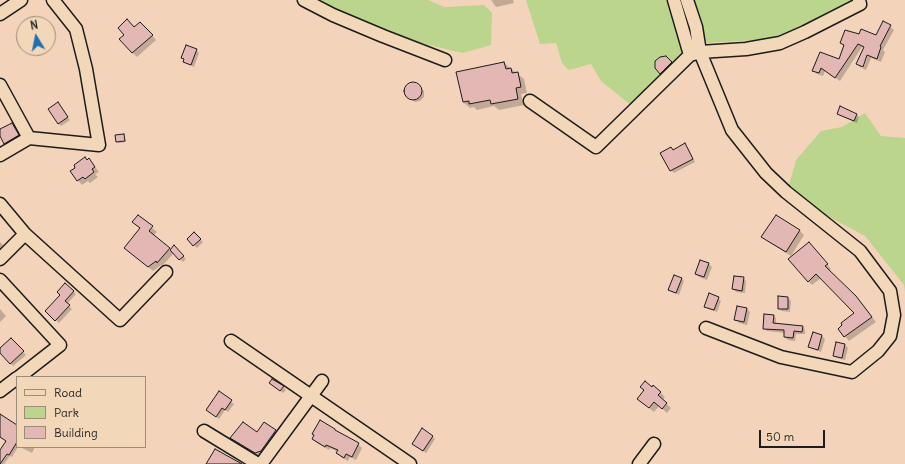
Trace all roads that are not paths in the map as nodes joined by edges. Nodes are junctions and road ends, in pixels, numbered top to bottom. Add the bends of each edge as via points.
1 (22, 0) edge
2 (53, 0) edge
3 (304, 0) edge
4 (674, 0) edge
5 (687, 0) edge
6 (859, 0) edge
7 (0, 14) edge
8 (695, 53) junction
9 (446, 60) dead end
10 (0, 85) edge
11 (530, 101) dead end
12 (29, 138) junction
13 (0, 155) edge
14 (0, 204) edge
15 (25, 234) junction
16 (0, 259) edge
17 (166, 272) dead end
18 (0, 280) edge
19 (706, 328) dead end
20 (231, 341) dead end
21 (21, 376) edge
22 (16, 379) edge
23 (322, 381) dead end
24 (0, 391) edge
25 (311, 395) junction
26 (204, 431) dead end
27 (654, 444) dead end
28 (258, 464) edge
29 (261, 464) edge
30 (410, 464) edge
31 (639, 464) edge

1 - 7 street
2 - 12 street via 76,29 86,69 99,146
3 - 9 street via 333,15
4 - 8 street
5 - 8 street via 696,27
6 - 8 street via 860,4 780,43
8 - 11 street via 596,147
8 - 19 street via 732,130 766,173 786,192 860,251 890,291 894,314 890,336 878,351 852,372 781,357
10 - 12 street
12 - 13 street
14 - 15 street
15 - 16 street
15 - 17 street via 120,320
18 - 21 street via 60,345
20 - 25 street
22 - 24 street
23 - 25 street
25 - 29 street
25 - 30 street
26 - 28 street
27 - 31 street

